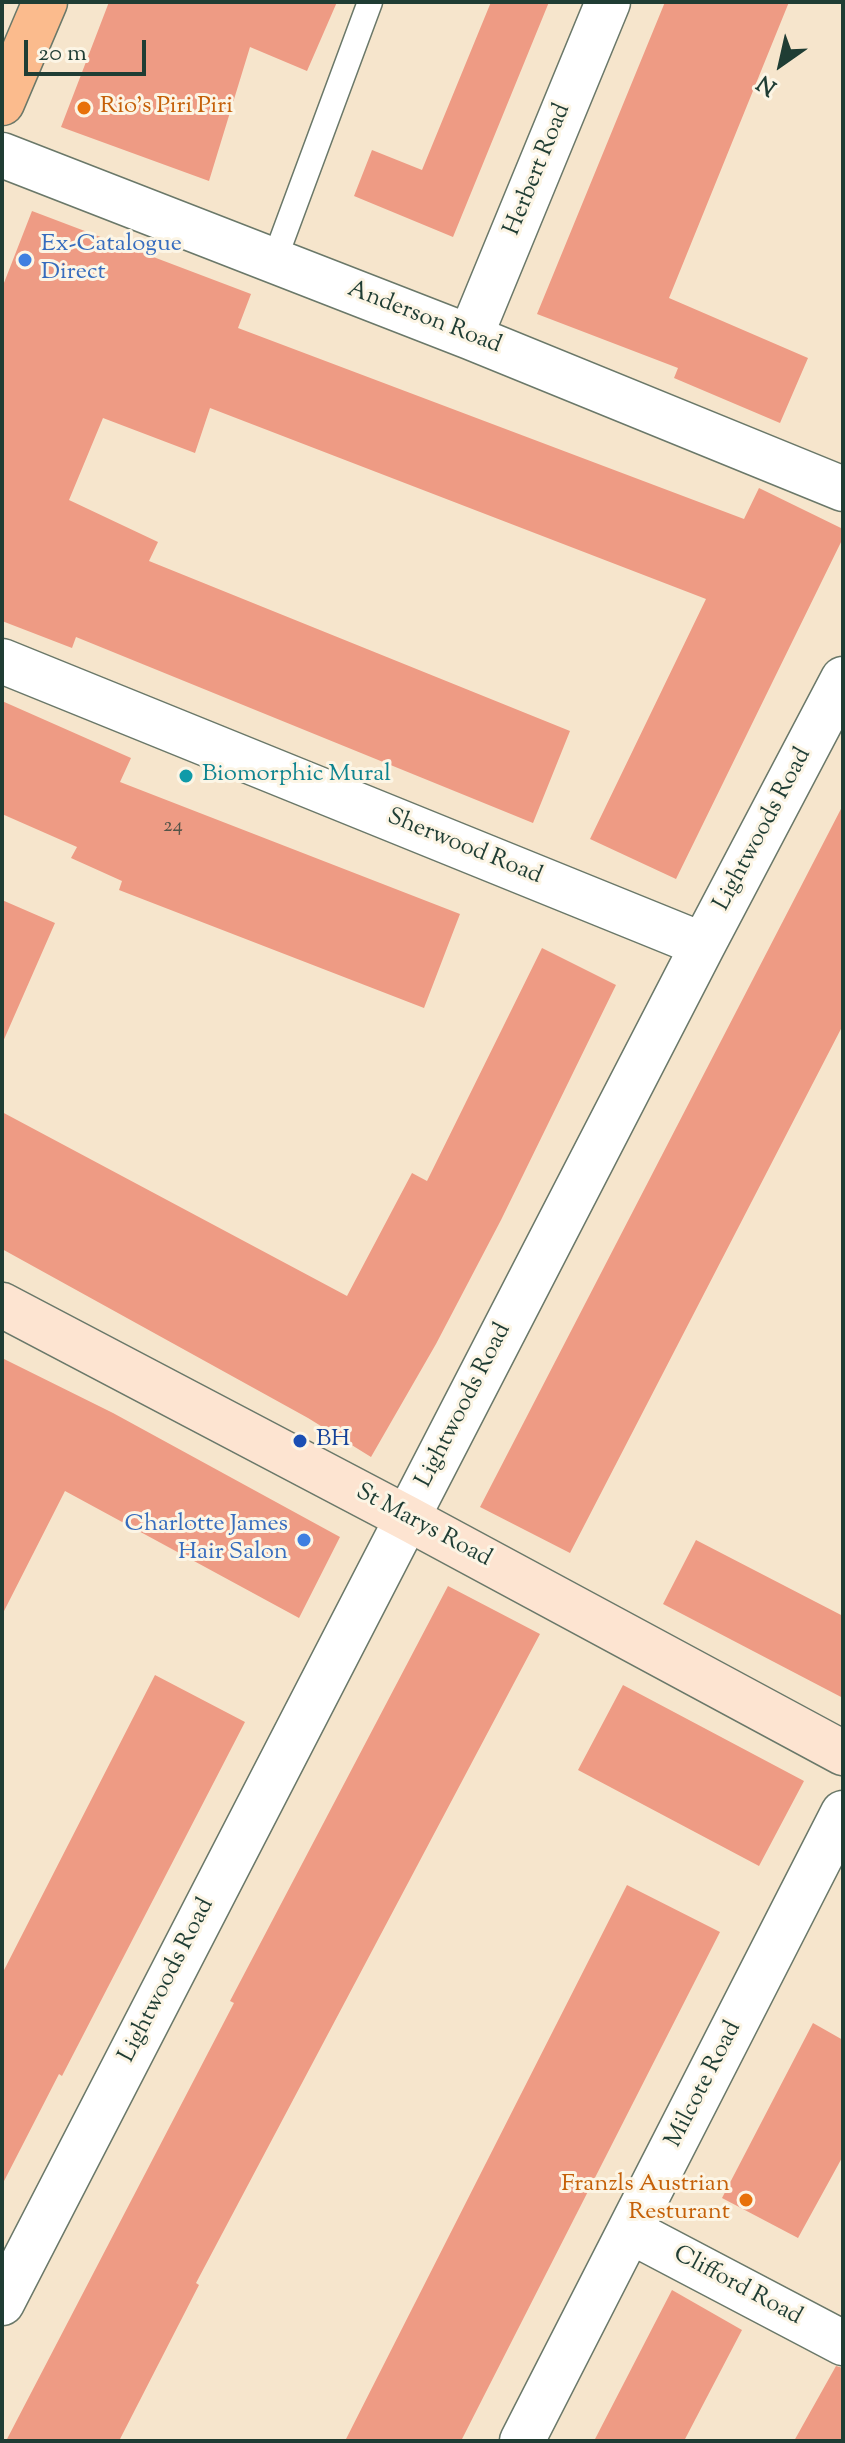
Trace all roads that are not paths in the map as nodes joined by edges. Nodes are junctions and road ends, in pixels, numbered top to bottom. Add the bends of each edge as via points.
1 (45, 2) edge
2 (370, 2) edge
3 (608, 2) edge
4 (2, 103) edge
5 (2, 155) edge
6 (274, 261) junction
7 (470, 337) junction
8 (843, 489) edge
9 (2, 661) edge
10 (843, 679) edge
11 (703, 945) junction
12 (2, 1305) edge
13 (407, 1518) junction
14 (843, 1753) edge
15 (843, 1813) edge
16 (630, 2231) junction
17 (2, 2303) edge
18 (843, 2343) edge
19 (522, 2441) edge

1 - 4 main road
2 - 6 lane
3 - 7 street, Herbert Road
5 - 6 street, Anderson Road
6 - 7 street, Anderson Road
7 - 8 street, Anderson Road
9 - 11 street, Sherwood Road
10 - 11 street, Lightwoods Road
11 - 13 street, Lightwoods Road
12 - 13 street, St Marys Road
13 - 14 street, St Marys Road
13 - 17 street, Lightwoods Road
15 - 16 street, Milcote Road
16 - 18 street, Clifford Road
16 - 19 street, Milcote Road

